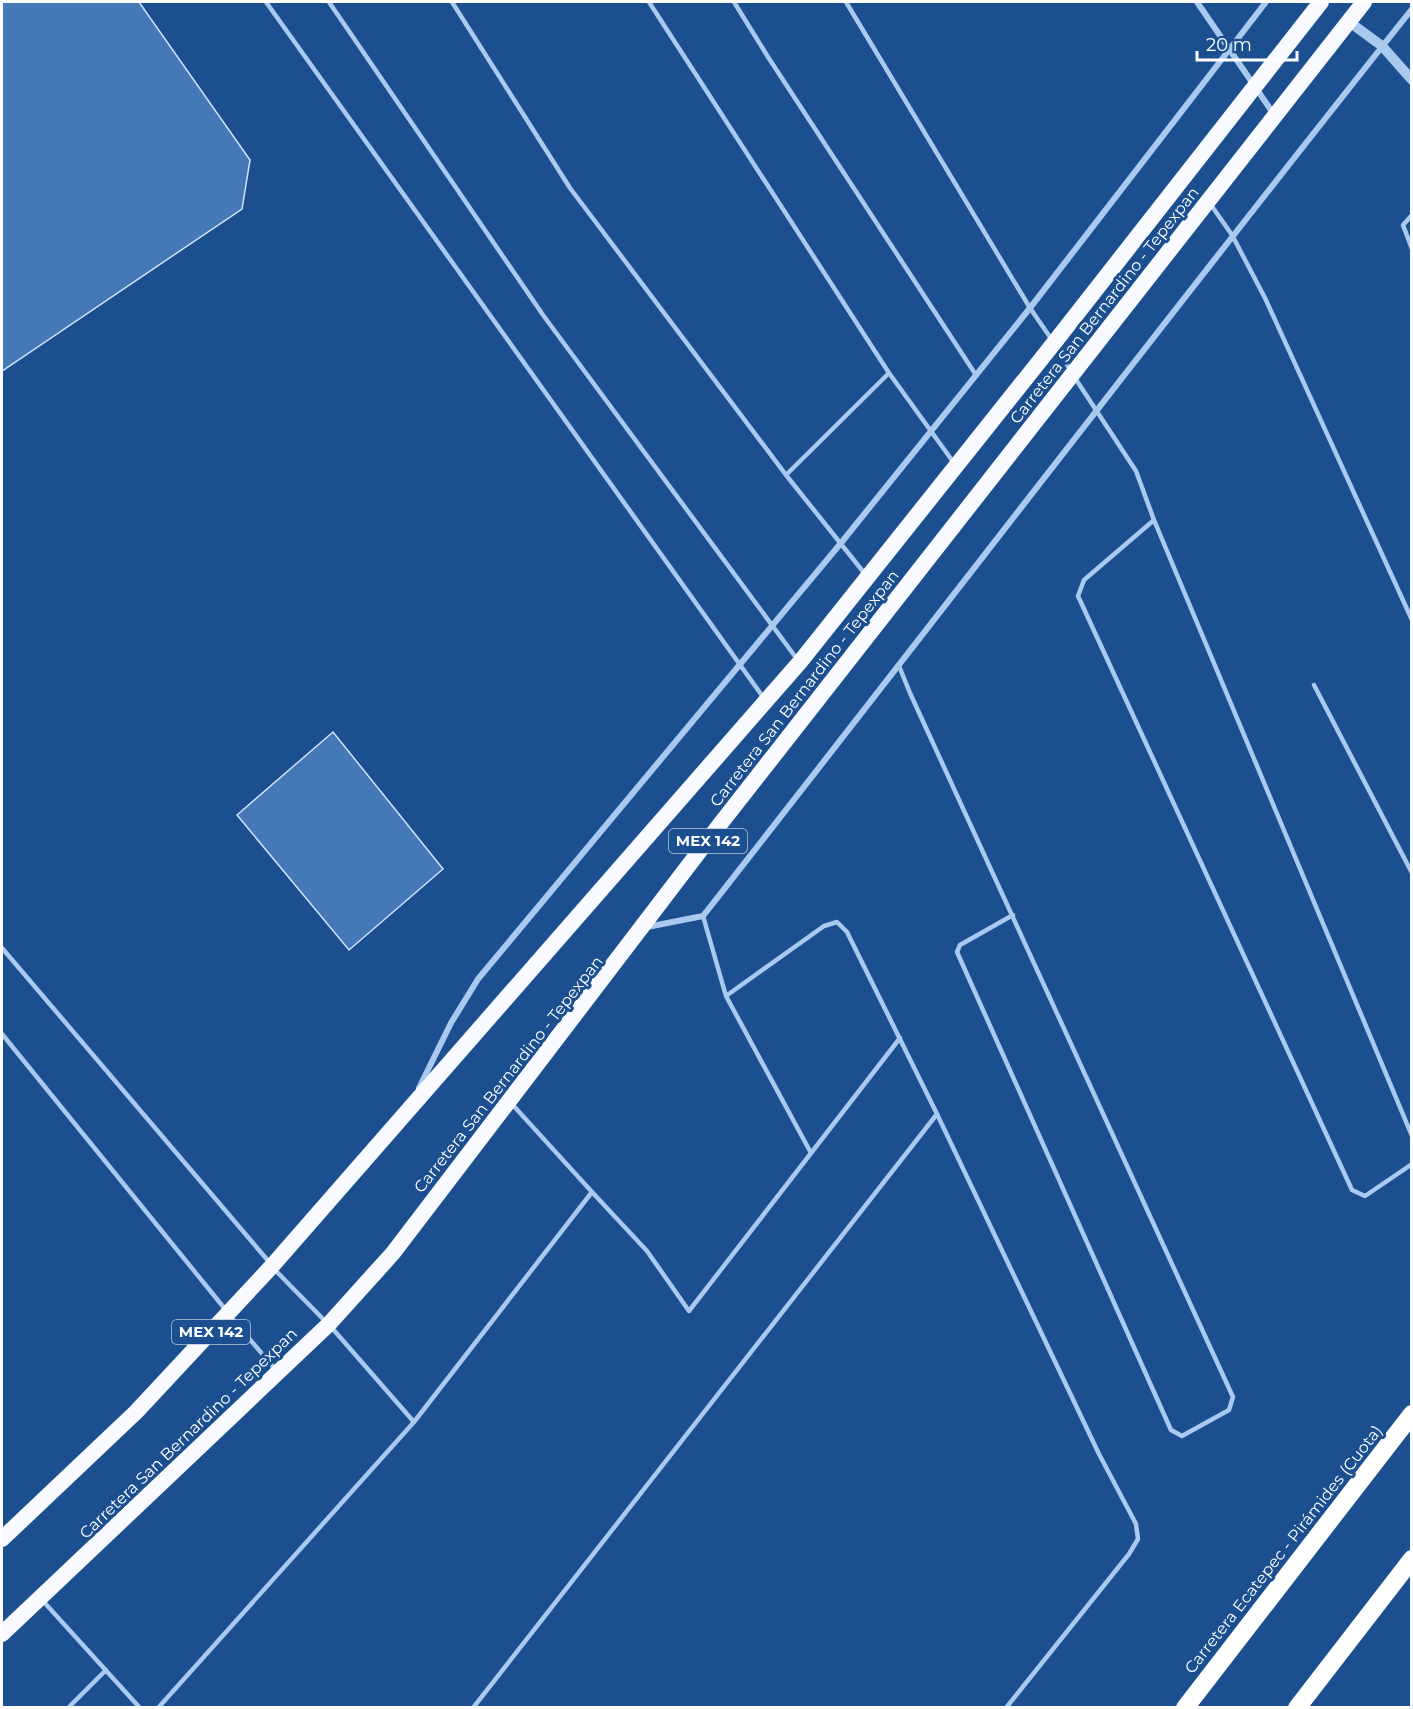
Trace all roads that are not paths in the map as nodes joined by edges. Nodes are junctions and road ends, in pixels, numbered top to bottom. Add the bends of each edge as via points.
1 (266, 2) edge
2 (329, 2) edge
3 (452, 2) edge
4 (649, 2) edge
5 (734, 2) edge
6 (846, 2) edge
7 (1197, 2) edge
8 (1266, 2) edge
9 (1321, 2) edge
10 (1364, 2) edge
11 (1412, 9) edge
12 (1348, 21) junction
13 (1382, 46) junction
14 (1229, 48) junction
15 (1412, 80) edge
16 (1256, 86) junction
17 (1275, 116) junction
18 (1208, 201) junction
19 (1412, 215) edge
20 (1232, 235) junction
21 (1412, 249) edge
22 (1030, 308) junction
23 (1054, 343) junction
24 (889, 373) junction
25 (1073, 374) junction
26 (976, 375) junction
27 (1097, 411) junction
28 (931, 431) junction
29 (956, 465) junction
30 (786, 475) junction
31 (1154, 520) junction
32 (841, 543) junction
33 (866, 576) junction
34 (1412, 620) edge
35 (772, 625) junction
36 (800, 662) junction
37 (740, 663) junction
38 (899, 666) junction
39 (1314, 686) dead end
40 (765, 700) junction
41 (1412, 873) edge
42 (1013, 915) junction
43 (704, 916) junction
44 (642, 928) junction
45 (2, 948) edge
46 (726, 996) junction
47 (2, 1034) edge
48 (900, 1038) junction
49 (509, 1101) junction
50 (406, 1113) junction
51 (937, 1114) junction
52 (1412, 1136) edge
53 (811, 1153) junction
54 (1412, 1164) edge
55 (592, 1192) junction
56 (272, 1266) junction
57 (228, 1313) junction
58 (329, 1324) junction
59 (277, 1372) junction
60 (1412, 1414) edge
61 (414, 1422) junction
62 (2, 1539) edge
63 (1412, 1559) edge
64 (40, 1598) junction
65 (2, 1634) edge
66 (106, 1670) junction
67 (68, 1707) edge
68 (140, 1707) edge
69 (158, 1707) edge
70 (473, 1707) edge
71 (1006, 1707) edge
72 (1185, 1707) edge
73 (1297, 1707) edge

1 - 37 lane
2 - 35 lane via 543,315
3 - 30 lane via 570,188
4 - 24 lane
5 - 26 lane
6 - 22 lane
7 - 14 street
8 - 14 street
9 - 16 highway, Carretera San Bernardino - Tepexpan / MEX 142
10 - 12 highway, Carretera San Bernardino - Tepexpan / MEX 142
11 - 13 street
12 - 13 street
12 - 17 highway, Carretera San Bernardino - Tepexpan / MEX 142
13 - 15 street
13 - 20 street
14 - 16 street
14 - 22 street
16 - 17 street
16 - 23 highway, Carretera San Bernardino - Tepexpan / MEX 142
17 - 18 highway, Carretera San Bernardino - Tepexpan / MEX 142
18 - 20 lane
18 - 25 highway, Carretera San Bernardino - Tepexpan / MEX 142
19 - 21 lane via 1403,225
20 - 27 street
20 - 34 lane via 1265,298
22 - 23 lane
22 - 26 street
23 - 25 lane
23 - 29 highway, Carretera San Bernardino - Tepexpan / MEX 142
24 - 28 lane
24 - 30 lane
25 - 27 lane
25 - 44 highway, Carretera San Bernardino - Tepexpan / MEX 142
26 - 28 street
27 - 31 lane via 1136,471
27 - 38 street
28 - 29 lane
28 - 32 street
29 - 33 highway, Carretera San Bernardino - Tepexpan / MEX 142
30 - 32 lane
31 - 52 lane
31 - 54 lane via 1084,580 1078,596 1352,1190 1365,1196
32 - 33 lane
32 - 35 street
33 - 36 highway, Carretera San Bernardino - Tepexpan / MEX 142
35 - 36 lane
35 - 37 street
36 - 40 highway, Carretera San Bernardino - Tepexpan / MEX 142
37 - 40 lane
37 - 50 street via 478,979
38 - 42 lane
38 - 43 street
39 - 41 lane
40 - 50 highway, Carretera San Bernardino - Tepexpan / MEX 142
42 - 42 lane via 960,945 957,952 1171,1430 1182,1436 1229,1410 1233,1397
43 - 44 street
43 - 46 lane
44 - 49 highway, Carretera San Bernardino - Tepexpan / MEX 142
45 - 56 lane
46 - 48 lane via 824,927 837,922 847,932
46 - 53 lane
47 - 57 lane
48 - 51 lane
48 - 53 lane
49 - 55 lane
49 - 58 highway, Carretera San Bernardino - Tepexpan / MEX 142 via 393,1253
50 - 56 highway, Carretera San Bernardino - Tepexpan / MEX 142
51 - 70 lane
51 - 71 lane via 1136,1524 1138,1539
53 - 55 lane via 689,1311 646,1251
55 - 61 lane
56 - 57 highway, Carretera San Bernardino - Tepexpan / MEX 142
56 - 58 lane
57 - 59 lane
57 - 62 highway, Carretera San Bernardino - Tepexpan / MEX 142 via 136,1412
58 - 59 highway, Carretera San Bernardino - Tepexpan / MEX 142
58 - 61 lane
59 - 64 highway, Carretera San Bernardino - Tepexpan / MEX 142
60 - 72 highway, Carretera Ecatepec - Pirámides (Cuota)
61 - 69 lane
63 - 73 highway
64 - 65 highway, Carretera San Bernardino - Tepexpan / MEX 142
64 - 66 lane
66 - 67 lane
66 - 68 lane

